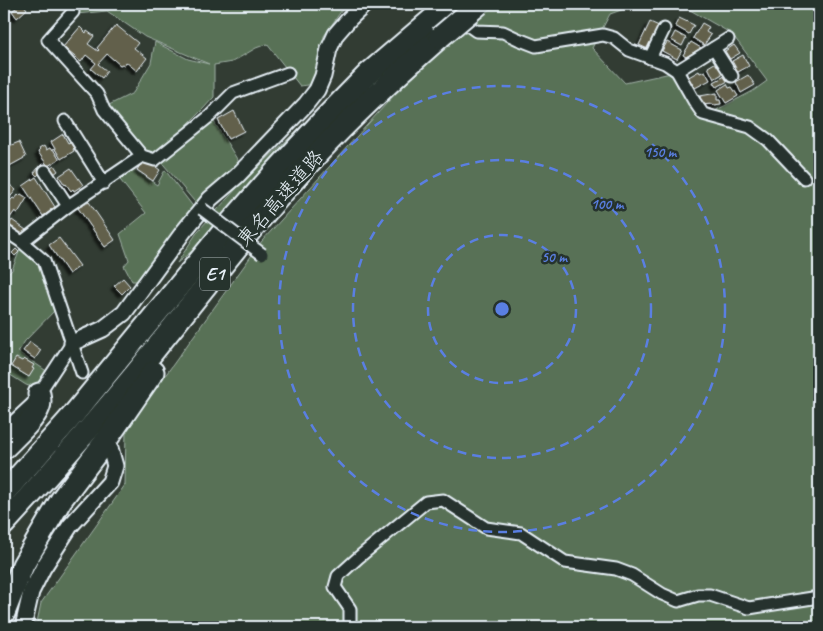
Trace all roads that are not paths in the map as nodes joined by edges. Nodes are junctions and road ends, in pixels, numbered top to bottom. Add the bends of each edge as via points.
1 (365, 4) edge
2 (452, 4) edge
3 (480, 4) edge
4 (73, 12) dead end
5 (435, 28) junction
6 (664, 29) dead end
7 (728, 39) dead end
8 (714, 48) junction
9 (650, 58) junction
10 (677, 71) junction
11 (288, 73) dead end
12 (732, 76) dead end
13 (65, 121) dead end
14 (142, 156) junction
15 (45, 171) dead end
16 (804, 178) dead end
17 (104, 183) junction
18 (68, 206) junction
19 (202, 209) junction
20 (4, 230) edge
21 (22, 242) junction
22 (239, 245) junction
23 (262, 254) dead end
24 (72, 344) junction
25 (82, 373) dead end
26 (106, 376) junction
27 (39, 394) junction
28 (4, 430) edge
29 (4, 448) edge
30 (110, 448) dead end
31 (4, 473) edge
32 (4, 493) edge
33 (4, 524) edge
34 (819, 598) edge
35 (4, 613) edge
36 (23, 627) edge
37 (350, 627) edge

1 - 19 street via 336,34 323,76 306,104
2 - 5 highway, 東名高速道路 / E1
2 - 9 street via 476,31 503,32 536,46 603,35
3 - 5 highway, 東名高速道路 / E1, bridge
4 - 14 street via 48,40 97,94 104,110
5 - 22 highway, 東名高速道路 / E1
5 - 26 highway, 東名高速道路 / E1 via 368,74 325,118 232,221
6 - 9 street
7 - 8 street
8 - 10 street
8 - 12 street
9 - 10 street
10 - 16 street via 703,114 750,128 768,140
11 - 14 street via 233,93 155,160
13 - 17 street
14 - 17 street
15 - 18 street
17 - 18 street
18 - 21 street
19 - 23 street, bridge
19 - 24 street via 124,313 103,329
20 - 21 street
21 - 24 street via 44,261
22 - 33 highway, 東名高速道路 / E1 via 131,379
22 - 35 highway via 107,439 61,500 23,565
24 - 25 street
24 - 27 street
26 - 31 highway via 22,460
26 - 32 highway, 東名高速道路 / E1
27 - 28 street
27 - 29 highway via 39,408 34,416
30 - 36 street via 115,466 110,482 70,526 43,568 31,592
34 - 37 street via 749,608 710,595 678,601 632,575 566,562 521,533 486,528 443,500 426,502 338,576 335,587 350,609

